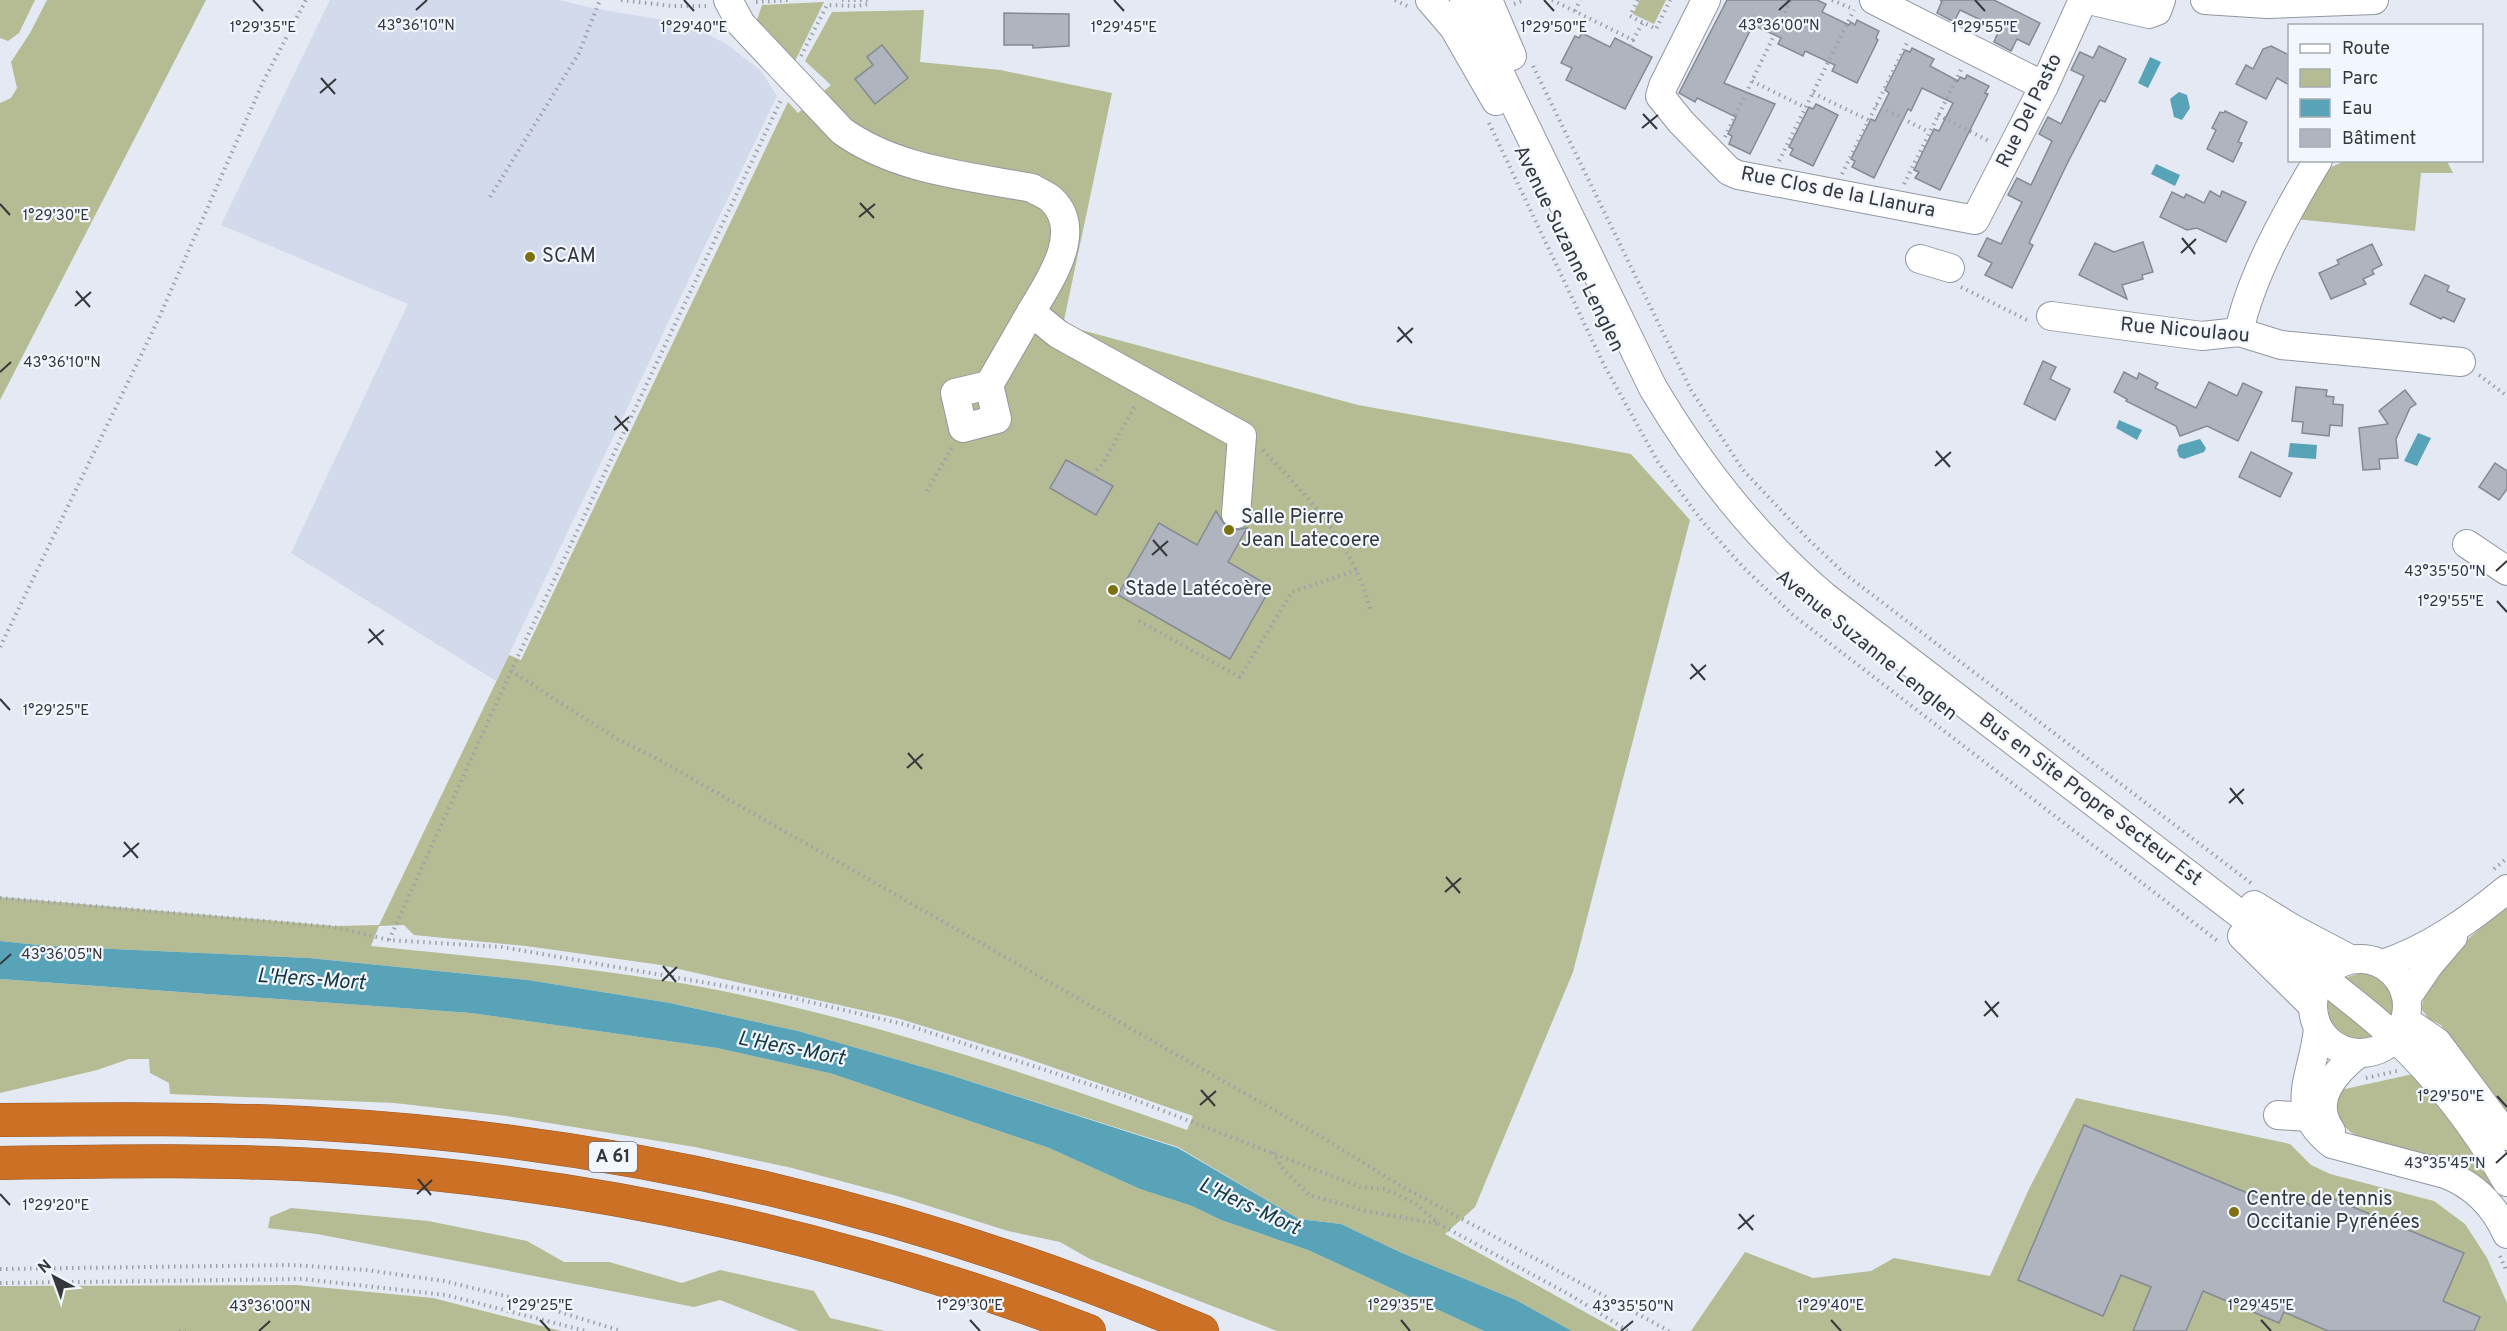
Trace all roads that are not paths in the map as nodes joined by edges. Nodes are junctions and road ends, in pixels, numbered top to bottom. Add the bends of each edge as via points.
1 (1430, 0) edge
2 (1464, 0) edge
3 (1488, 0) edge
4 (1706, 0) edge
5 (2083, 0) edge
6 (2089, 0) edge
7 (2161, 0) edge
8 (2205, 0) edge
9 (2375, 0) edge
10 (728, 2) edge
11 (1864, 5) edge
12 (2366, 24) edge
13 (2044, 86) junction
14 (2317, 162) edge
15 (1975, 220) joint
16 (1920, 259) dead end
17 (1953, 274) road end
18 (1031, 312) junction
19 (2051, 316) road end
20 (2239, 332) junction
21 (2461, 362) road end
22 (963, 428) road end
23 (1236, 514) dead end
24 (2467, 544) dead end
25 (2505, 564) edge
26 (2507, 889) edge
27 (2433, 949) junction
28 (2350, 959) junction
29 (2383, 964) junction
30 (2322, 977) junction
31 (2315, 1017) junction
32 (2402, 1018) junction
33 (2362, 1066) junction
34 (2278, 1115) dead end
35 (2308, 1116) junction
36 (0, 1120) edge
37 (2507, 1136) edge
38 (2352, 1150) junction
39 (0, 1163) edge
40 (2507, 1182) edge
41 (2507, 1234) edge
42 (1089, 1331) edge
43 (1202, 1331) edge

1 - 31 street, Avenue Suzanne Lenglen via 1454,28 1497,102 1639,397 1673,451 1730,526 1801,599 2244,938
2 - 30 street, Bus en Site Propre Secteur Est via 1653,388 1730,502 1824,596
3 - 28 street, Avenue Suzanne Lenglen via 1522,81 1665,378 1697,432 1767,521 1833,584 2266,914
4 - 15 street, Rue Clos de la Llanura via 1660,96 1729,171
5 - 13 street, Rue Del Pasto
6 - 7 street via 2149,14 2157,11
8 - 9 street via 2267,4
9 - 12 street
10 - 18 street via 741,24 842,131 868,148 949,172 1032,188 1053,201 1065,229 1063,252
11 - 13 street
13 - 15 street, Rue Del Pasto
14 - 20 street via 2293,202 2244,308
16 - 17 street
18 - 22 street via 989,385 997,419
18 - 23 street via 1058,334 1242,436
19 - 20 street, Rue Nicoulaou via 2202,336
20 - 21 street, Rue Nicoulaou via 2281,345
24 - 25 street
26 - 27 street
27 - 29 street
27 - 32 street
28 - 29 street
28 - 30 street
29 - 32 street via 2398,978
30 - 31 street via 2315,990
30 - 32 street, Bus en Site Propre Secteur Est
31 - 33 street, Avenue Suzanne Lenglen via 2335,1046
31 - 35 street via 2314,1058 2304,1092
32 - 33 street via 2385,1046
32 - 37 street via 2432,1035
32 - 40 street, Bus en Site Propre Secteur Est via 2444,1090
33 - 38 street via 2338,1070 2325,1091 2322,1105 2329,1129
34 - 35 street
35 - 38 street via 2319,1134 2332,1144
36 - 43 highway, A 61 via 214,1119 323,1124 446,1134 631,1160 769,1187 944,1236
38 - 41 street via 2462,1181 2479,1193
39 - 42 highway, A 61 via 347,1167 548,1190 653,1207 844,1250

